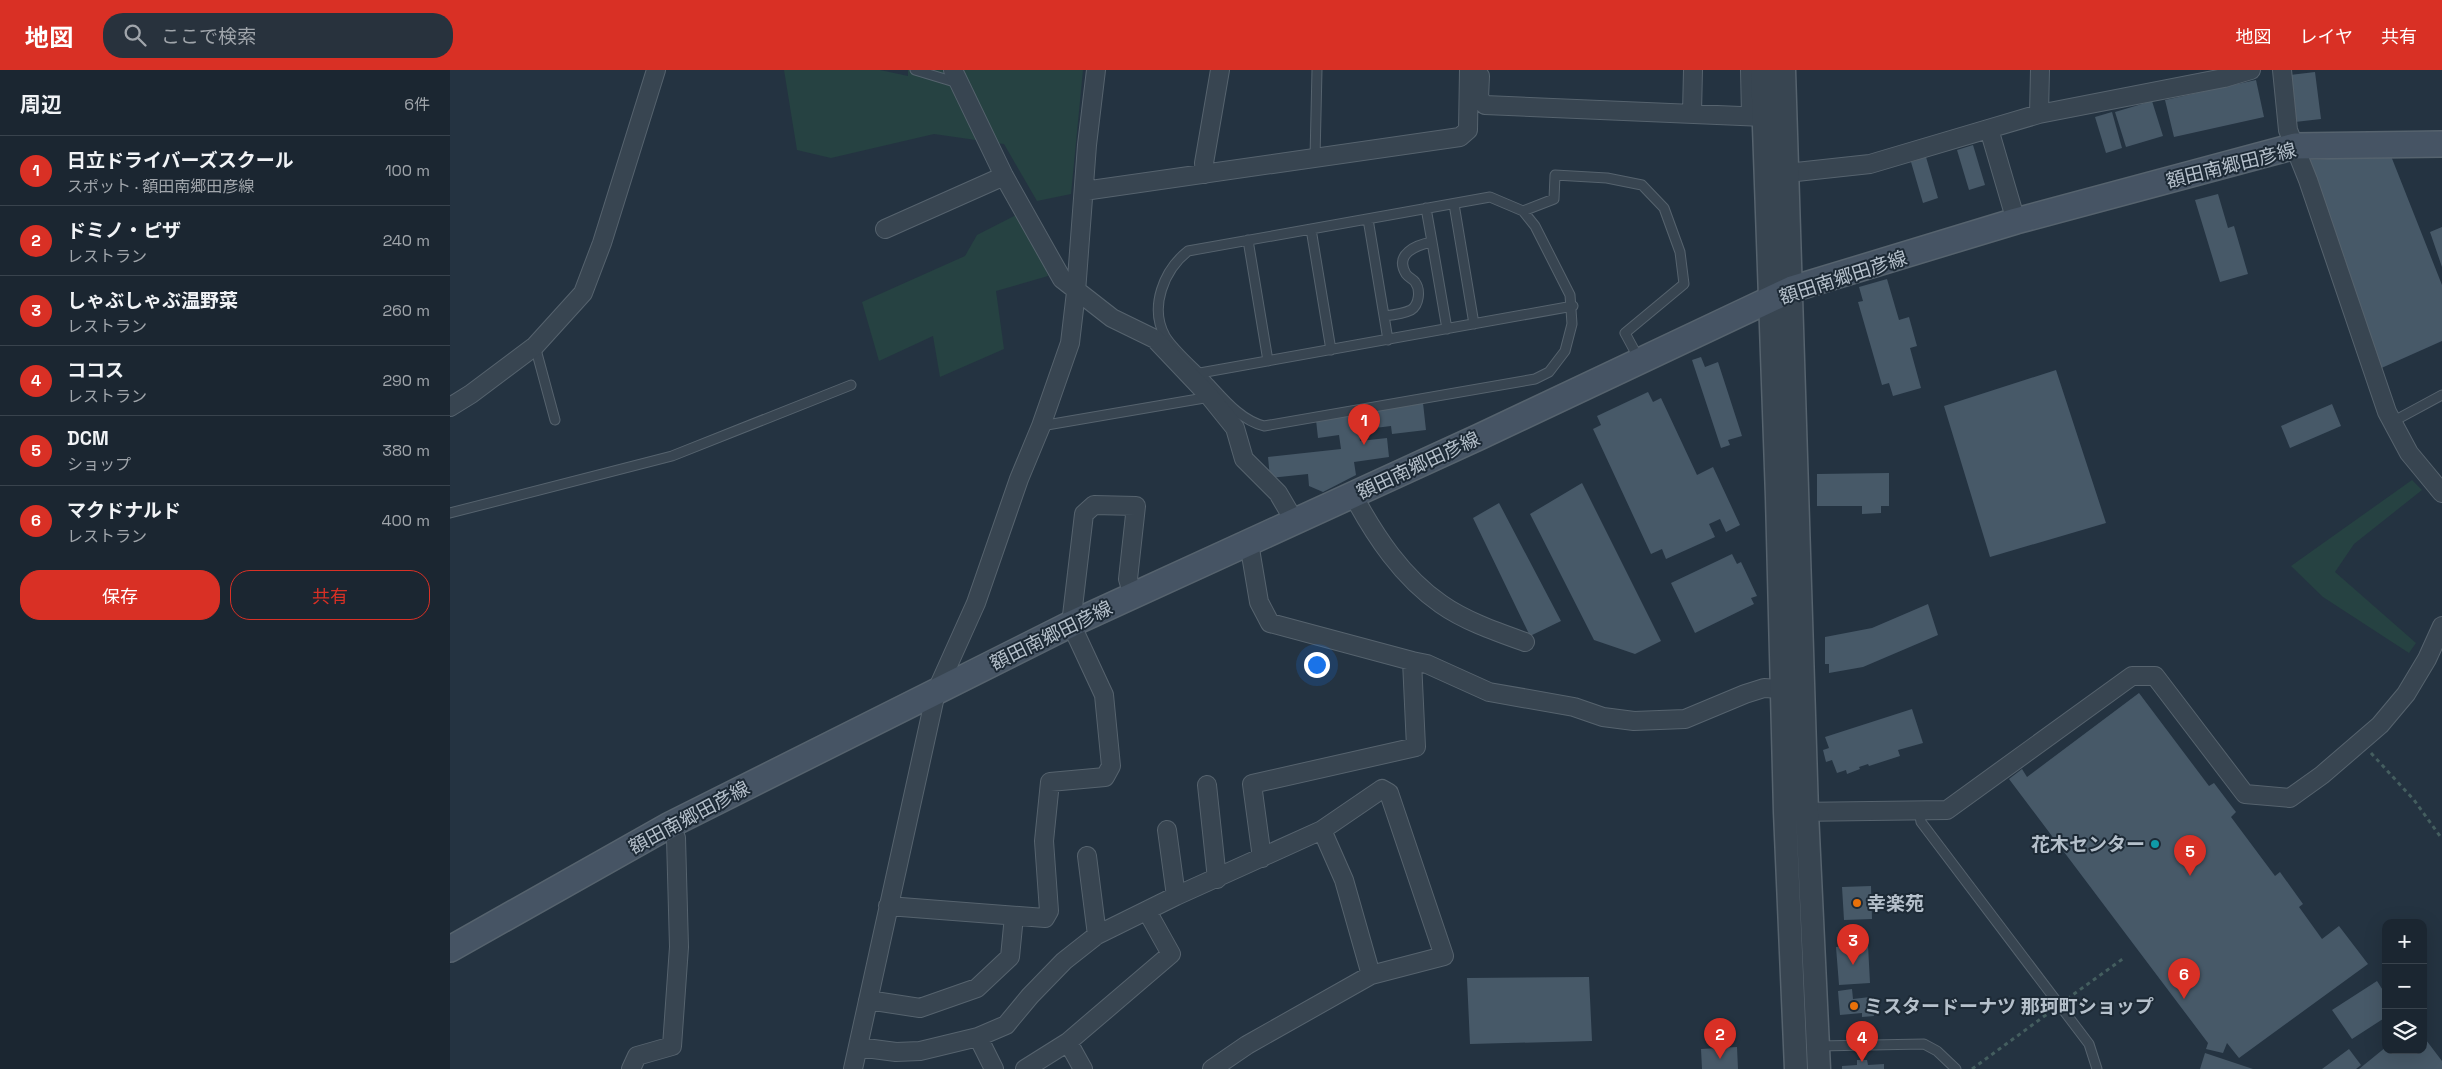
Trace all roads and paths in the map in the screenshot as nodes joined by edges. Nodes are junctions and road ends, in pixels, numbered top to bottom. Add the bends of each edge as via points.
1 (656, 70) edge
2 (915, 70) edge
3 (1096, 70) edge
4 (1220, 70) edge
5 (1318, 70) edge
6 (1469, 70) edge
7 (1480, 70) edge
8 (1693, 70) edge
9 (1750, 70) edge
10 (1762, 70) edge
11 (1784, 70) edge
12 (2040, 70) edge
13 (2251, 70) edge
14 (2282, 70) edge
15 (957, 77) edge
16 (1692, 113) junction
17 (2039, 114) junction
18 (1757, 117) junction
19 (1989, 129) junction
20 (2442, 144) edge
21 (2295, 146) junction
22 (1315, 158) junction
23 (1787, 173) junction
24 (1205, 174) junction
25 (1004, 176) junction
26 (1084, 191) junction
27 (1454, 204) junction
28 (1426, 208) junction
29 (1523, 211) junction
30 (1368, 219) junction
31 (2016, 221) junction
32 (885, 229) dead end
33 (1311, 229) junction
34 (1248, 240) junction
35 (1432, 242) junction
36 (1792, 289) junction
37 (1076, 292) junction
38 (1769, 301) junction
39 (1572, 306) junction
40 (1384, 316) junction
41 (1474, 324) junction
42 (1447, 329) junction
43 (1388, 340) junction
44 (535, 346) junction
45 (1331, 350) junction
46 (1268, 361) junction
47 (1640, 362) junction
48 (1200, 373) junction
49 (851, 385) dead end
50 (2442, 395) edge
51 (1210, 397) junction
52 (450, 407) edge
53 (555, 420) dead end
54 (2392, 422) junction
55 (1041, 426) junction
56 (2442, 492) edge
57 (1353, 495) junction
58 (450, 513) edge
59 (1295, 522) junction
60 (1249, 543) junction
61 (1133, 596) junction
62 (1071, 624) junction
63 (2442, 626) edge
64 (1525, 642) dead end
65 (1412, 661) junction
66 (1781, 689) junction
67 (936, 692) junction
68 (2357, 743) junction
69 (1207, 785) dead end
70 (1919, 810) junction
71 (1785, 812) junction
72 (1807, 812) junction
73 (670, 825) junction
74 (1167, 830) dead end
75 (1322, 830) junction
76 (2442, 839) edge
77 (1087, 856) dead end
78 (1262, 858) junction
79 (1217, 879) junction
80 (1176, 896) junction
81 (888, 906) junction
82 (1148, 910) junction
83 (1014, 916) junction
84 (1097, 935) junction
85 (450, 949) edge
86 (2124, 958) dead end
87 (1371, 975) junction
88 (868, 1000) junction
89 (2059, 1005) junction
90 (978, 1037) junction
91 (1068, 1042) junction
92 (1818, 1046) junction
93 (858, 1047) junction
94 (631, 1069) edge
95 (853, 1069) edge
96 (994, 1069) edge
97 (1025, 1069) edge
98 (1084, 1069) edge
99 (1212, 1069) edge
100 (1796, 1069) edge
101 (1819, 1069) edge
102 (1956, 1069) edge
103 (1972, 1069) edge
104 (2097, 1069) edge

1 - 44 street via 602,243 583,292
2 - 15 lane
3 - 26 street
4 - 24 street via 1204,163
5 - 22 lane
6 - 22 street via 1468,130 1460,137
7 - 16 street via 1479,98 1485,105
8 - 16 street
9 - 18 street
10 - 18 street
11 - 23 street
12 - 17 street
13 - 17 street
14 - 21 street via 2288,130
15 - 25 street
16 - 18 street
17 - 19 street
18 - 38 street
19 - 23 street via 1870,164
19 - 31 street
20 - 21 main road, 額田南郷田彦線
21 - 31 main road, 額田南郷田彦線
21 - 54 street
22 - 24 street
23 - 36 street
24 - 26 street
25 - 32 street
25 - 37 street via 1062,279
26 - 37 street
27 - 28 lane
27 - 29 lane via 1490,197
27 - 41 lane
28 - 30 lane
28 - 35 lane
29 - 39 lane via 1570,295
29 - 47 lane via 1554,199 1555,175 1607,178 1642,185 1664,208 1680,252 1684,284 1625,333
30 - 33 lane
30 - 40 lane
31 - 36 main road, 額田南郷田彦線
33 - 34 lane
33 - 45 lane
34 - 46 lane
34 - 48 lane via 1188,251 1173,266 1160,291 1158,311 1165,336
35 - 40 lane via 1416,246 1404,258 1407,276 1419,291 1413,309
35 - 42 lane
36 - 38 main road, 額田南郷田彦線
36 - 72 street
37 - 51 street via 1112,318 1155,339
37 - 55 street via 1070,343
38 - 47 main road, 額田南郷田彦線
38 - 66 street
39 - 41 lane
39 - 48 lane via 1572,324 1565,351 1549,372 1535,379 1264,426 1244,417
40 - 43 lane
41 - 42 lane
42 - 43 lane
43 - 45 lane
44 - 52 street
44 - 53 lane
45 - 46 lane
46 - 48 lane
47 - 57 main road, 額田南郷田彦線
49 - 58 lane via 672,456
50 - 54 lane
51 - 55 lane
51 - 59 street via 1235,428 1244,459 1278,493
54 - 56 street via 2409,453
55 - 67 street via 976,603
57 - 59 main road, 額田南郷田彦線
57 - 64 street via 1373,532 1418,587 1443,606 1496,632
59 - 60 main road, 額田南郷田彦線
60 - 61 main road, 額田南郷田彦線
60 - 65 street via 1260,602 1270,623
61 - 62 main road, 額田南郷田彦線
61 - 62 street via 1128,580 1136,506 1094,506 1084,514
62 - 67 main road, 額田南郷田彦線
62 - 83 street via 1104,695 1111,766 1105,776 1050,782 1044,841 1049,911 1045,918
63 - 68 street via 2406,694 2380,725
65 - 66 street via 1427,664 1489,692 1634,721 1685,719 1764,688
65 - 78 street via 1416,747 1252,784
66 - 71 street
67 - 73 main road, 額田南郷田彦線
67 - 81 street
68 - 70 street via 2322,776 2290,798 2245,794 2155,676 2132,676 1947,810
68 - 76 path via 2371,752 2414,800
69 - 79 street
70 - 72 street
70 - 89 lane via 1921,822
71 - 72 street
71 - 100 street
72 - 92 street
73 - 85 main road, 額田南郷田彦線
73 - 94 street via 676,838 679,947 672,1046 637,1056
74 - 80 street
75 - 78 street
75 - 87 street via 1344,880
75 - 87 street via 1382,789 1389,793 1444,956
77 - 84 street
78 - 79 street
79 - 80 street
80 - 82 street
81 - 83 street
81 - 88 street
82 - 84 street
82 - 91 street via 1171,954
83 - 88 street via 1010,957 978,988 920,1008
84 - 90 street via 1057,968 1006,1025
86 - 89 path
87 - 99 street via 1256,1040
88 - 93 street
89 - 103 path
89 - 104 lane via 2089,1044
90 - 93 street via 920,1051 896,1052
90 - 96 street
91 - 97 street
91 - 98 street
92 - 101 street
92 - 102 lane via 1924,1044
93 - 95 street

